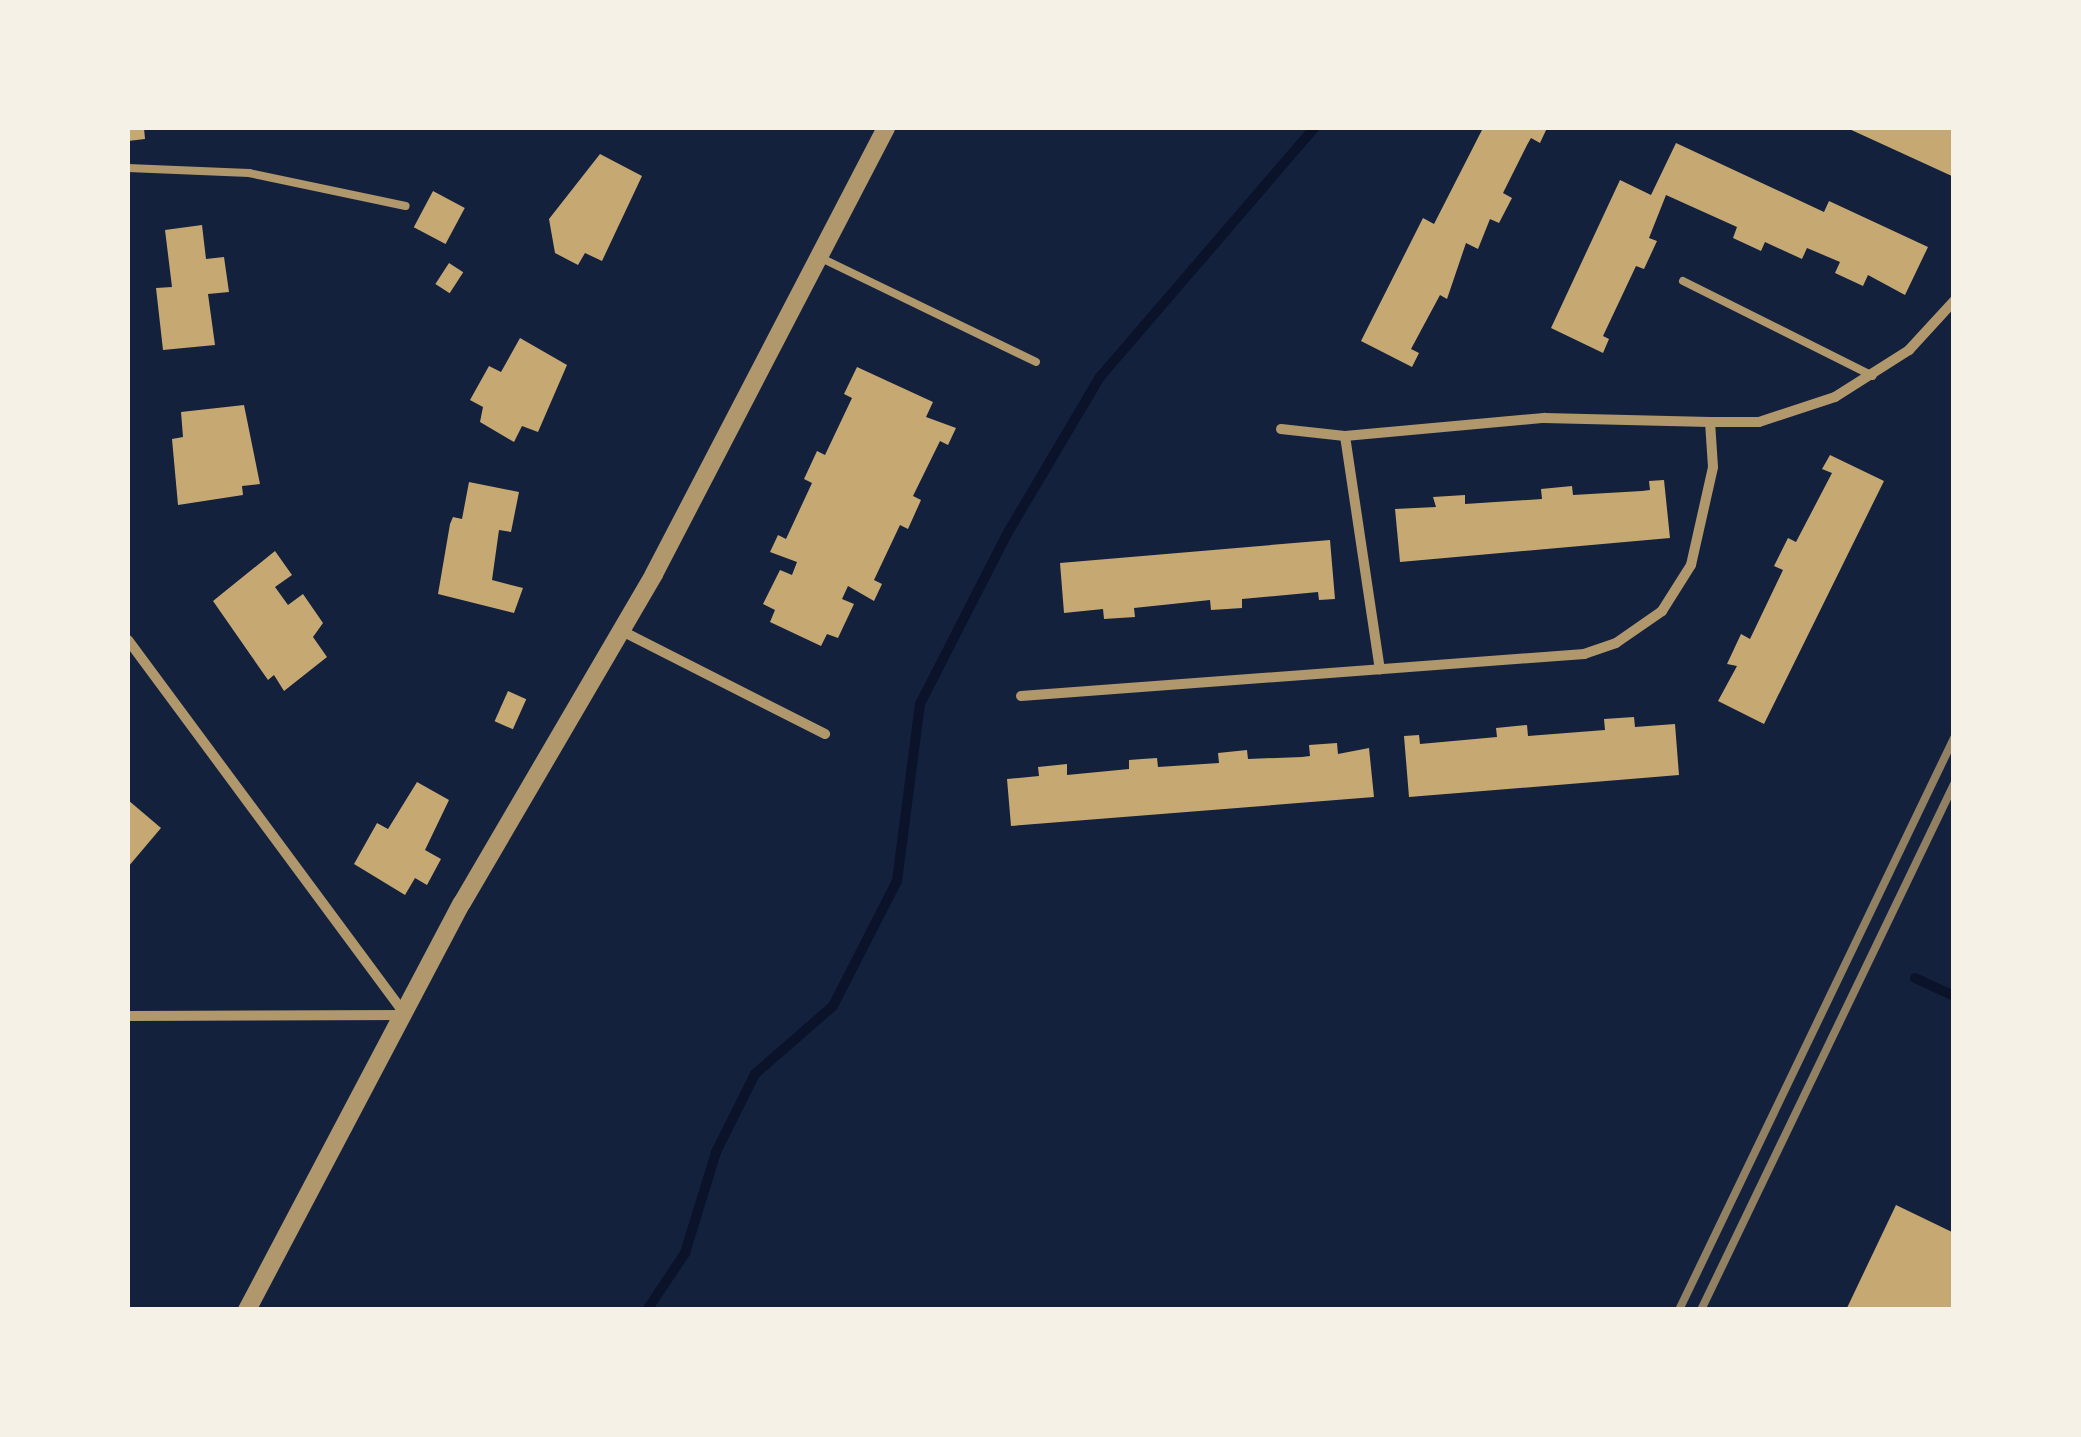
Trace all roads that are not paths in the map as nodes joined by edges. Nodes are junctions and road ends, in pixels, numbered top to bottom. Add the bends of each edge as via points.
1 (886, 128) edge
2 (128, 168) edge
3 (406, 206) dead end
4 (819, 256) junction
5 (1683, 281) dead end
6 (1954, 300) edge
7 (1036, 362) dead end
8 (1873, 376) junction
9 (1710, 422) junction
10 (1281, 429) dead end
11 (1344, 436) junction
12 (620, 630) junction
13 (128, 640) edge
14 (1380, 669) junction
15 (1020, 696) dead end
16 (825, 734) dead end
17 (405, 1014) junction
18 (128, 1016) edge
19 (248, 1310) edge

1 - 4 street
2 - 3 lane via 249,173
4 - 7 lane
4 - 12 street
5 - 8 lane
6 - 8 street via 1909,350
8 - 9 street via 1758,422
9 - 11 street via 1544,418
9 - 14 street via 1713,467 1702,537 1678,590 1642,629 1584,654
10 - 11 street
11 - 14 street
12 - 16 street
12 - 17 street
13 - 17 street
14 - 15 street
17 - 18 street
17 - 19 street via 298,1204

